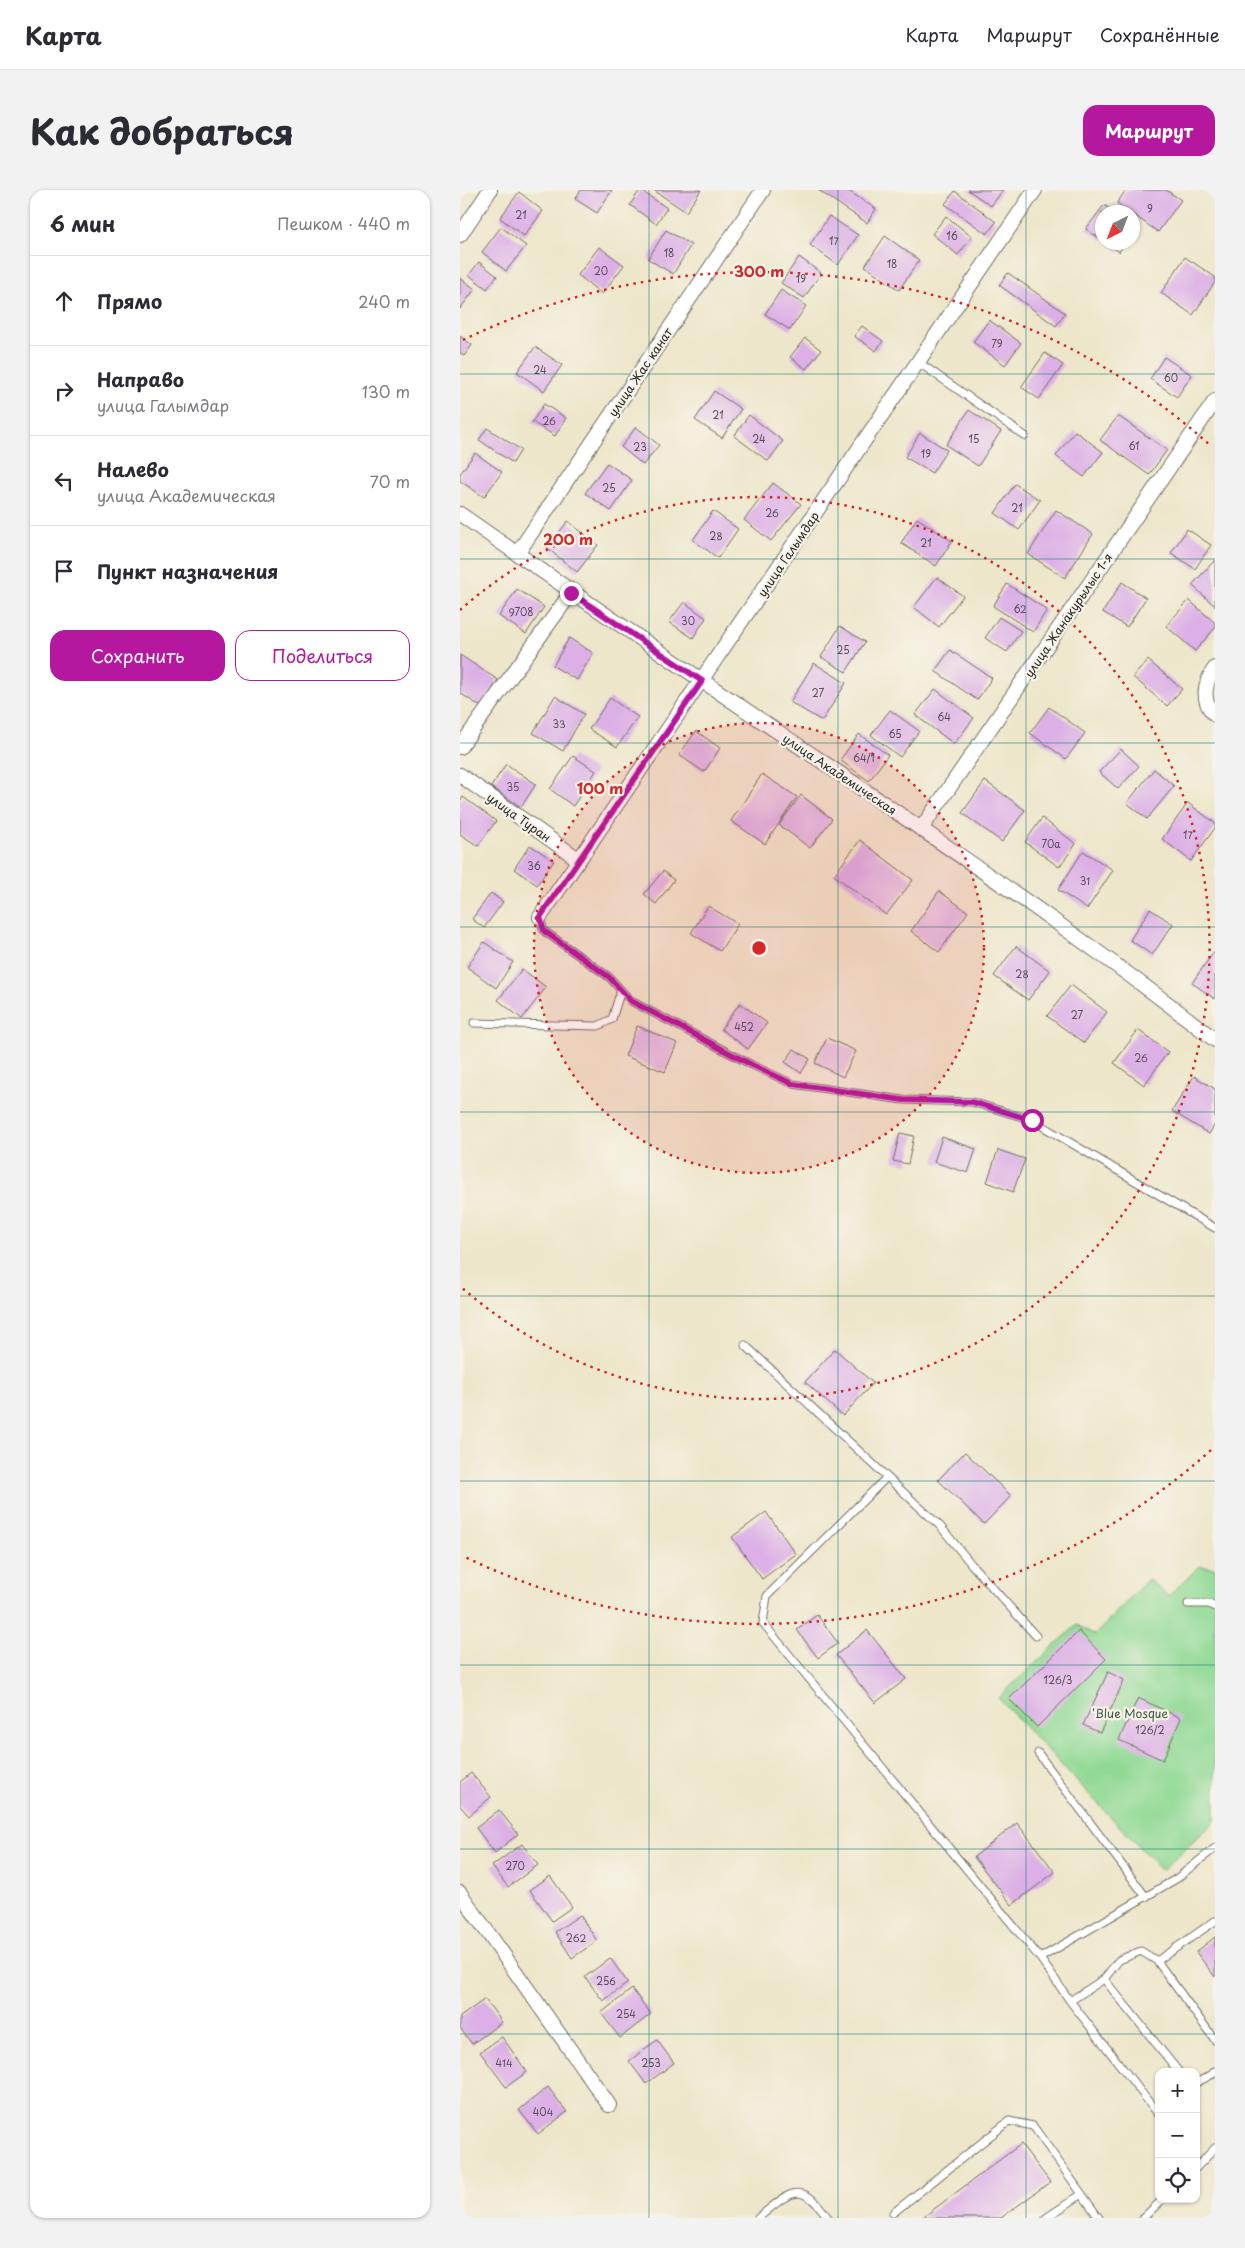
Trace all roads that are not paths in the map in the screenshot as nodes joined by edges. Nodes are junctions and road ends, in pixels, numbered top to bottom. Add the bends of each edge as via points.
1 (490, 190) edge
2 (763, 190) edge
3 (1035, 190) edge
4 (460, 235) edge
5 (918, 362) junction
6 (1215, 401) edge
7 (1025, 436) dead end
8 (460, 514) edge
9 (517, 554) junction
10 (571, 593) junction
11 (1215, 668) edge
12 (702, 681) junction
13 (1215, 715) edge
14 (460, 747) edge
15 (460, 775) edge
16 (921, 829) junction
17 (578, 859) junction
18 (540, 917) joint
19 (621, 990) junction
20 (474, 1023) dead end
21 (1215, 1040) edge
22 (1215, 1228) edge
23 (745, 1345) dead end
24 (887, 1477) junction
25 (1188, 1604) dead end
26 (1215, 1607) edge
27 (1036, 1636) dead end
28 (1038, 1753) dead end
29 (1215, 1848) edge
30 (460, 1893) edge
31 (1146, 1897) junction
32 (1215, 1920) edge
33 (1040, 1958) junction
34 (1157, 1961) junction
35 (1104, 1979) junction
36 (1070, 2001) junction
37 (1215, 2040) edge
38 (1175, 2068) edge
39 (1215, 2071) edge
40 (1200, 2080) edge
41 (609, 2105) dead end
42 (1157, 2113) edge
43 (1215, 2148) edge
44 (1200, 2162) edge
45 (1082, 2194) junction
46 (1159, 2203) edge
47 (893, 2213) dead end
48 (758, 2218) edge
49 (828, 2218) edge
50 (1046, 2218) edge
51 (1099, 2218) edge
52 (1143, 2218) edge

1 - 4 street
2 - 9 street, улица Жас канат
3 - 5 street, улица Галымдар
5 - 7 lane
5 - 12 street, улица Галымдар
6 - 16 street, улица Жанакурылыс 1-я
8 - 9 street, улица Академическая
9 - 10 street, улица Академическая
10 - 12 street, улица Академическая
10 - 14 street
11 - 13 street via 1205,687 1208,708
12 - 16 street, улица Академическая
12 - 17 street, улица Галымдар
15 - 17 street, улица Туран
16 - 21 street, улица Академическая via 1140,982
17 - 18 street, улица Галымдар
18 - 19 lane via 544,931 609,977
19 - 20 lane via 612,1018 598,1026
19 - 22 lane via 631,1001 656,1015 793,1084 903,1100 972,1102 1032,1120
23 - 24 lane
24 - 27 lane via 940,1526
24 - 33 lane via 767,1596 763,1623
25 - 26 lane
28 - 31 lane
29 - 31 lane via 1176,1879
30 - 41 street
31 - 33 lane
32 - 34 lane
33 - 36 lane
34 - 35 lane via 1141,1951 1119,1960
34 - 37 lane
35 - 36 lane
35 - 38 lane
36 - 42 lane
39 - 40 lane
43 - 44 lane
45 - 47 lane via 1032,2126 1009,2121
45 - 50 lane
45 - 51 lane
46 - 52 lane
48 - 49 lane via 789,2193 803,2193 818,2203

